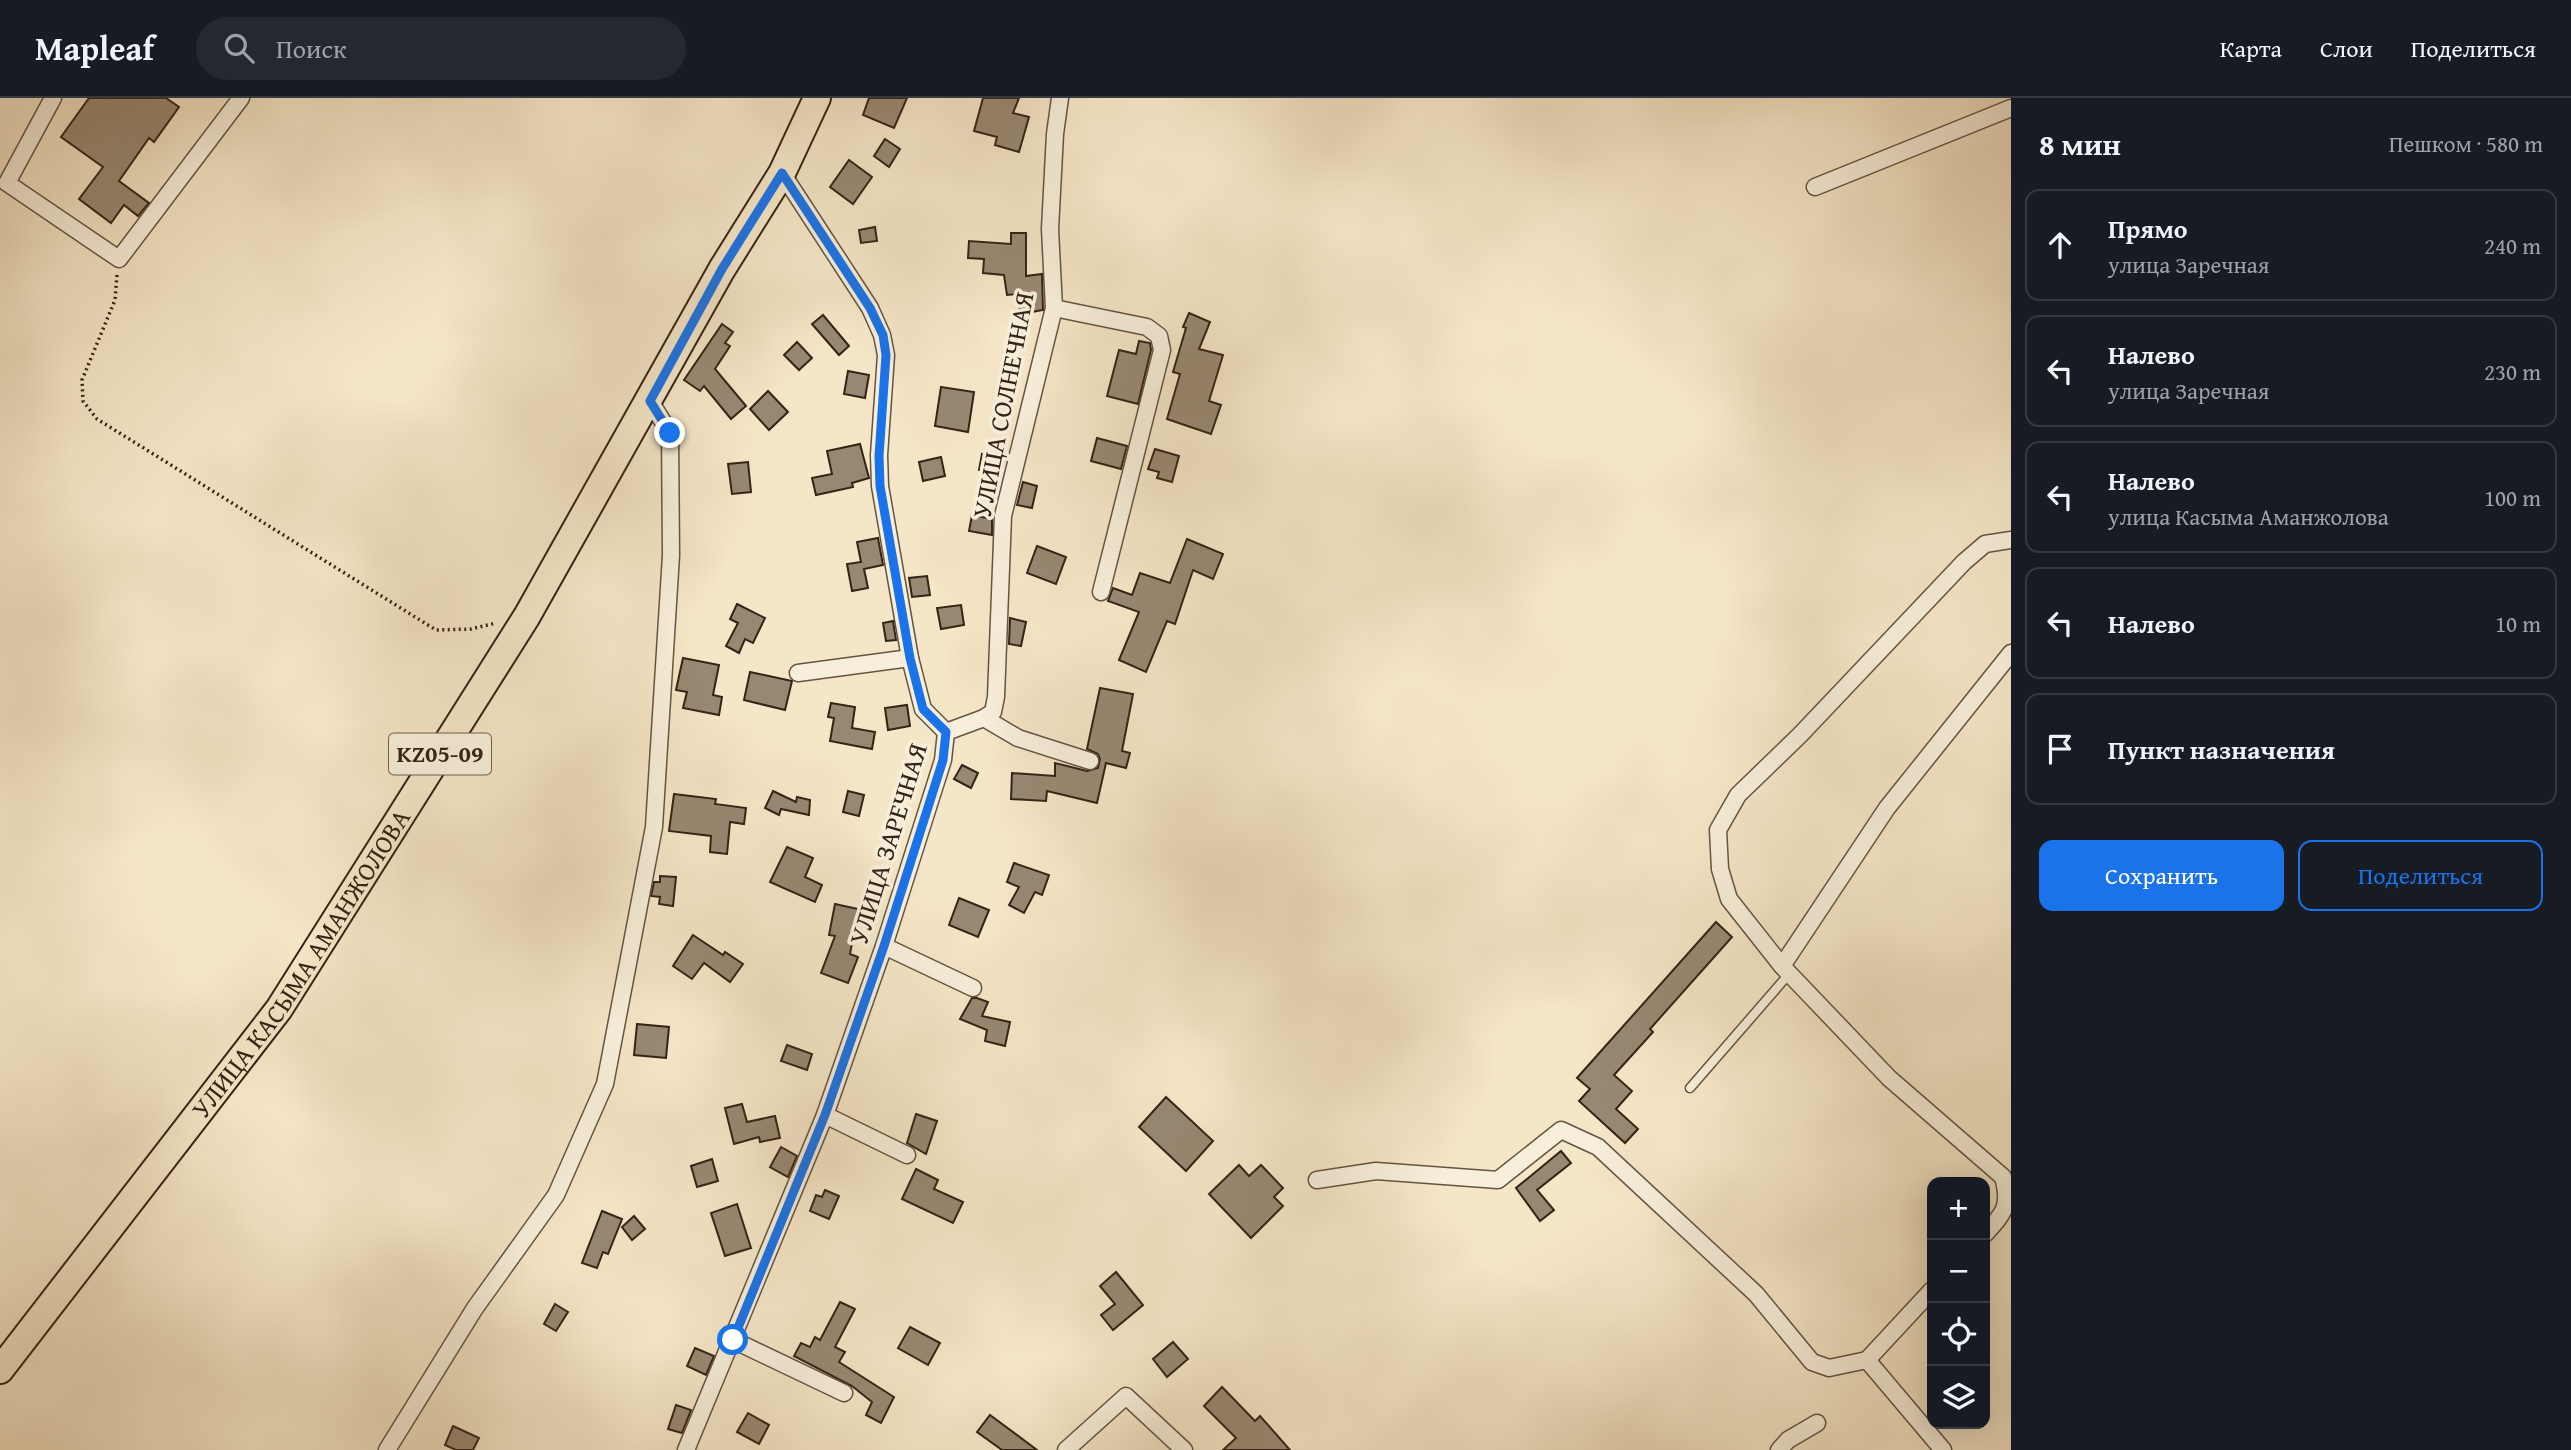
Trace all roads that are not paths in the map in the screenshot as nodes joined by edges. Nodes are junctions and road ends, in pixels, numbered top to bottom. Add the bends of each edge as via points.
1 (53, 98) edge
2 (241, 98) edge
3 (817, 98) edge
4 (1060, 98) edge
5 (2011, 108) edge
6 (782, 173) junction
7 (1815, 187) dead end
8 (1054, 308) junction
9 (650, 401) junction
10 (2011, 540) edge
11 (1101, 592) dead end
12 (2011, 653) edge
13 (910, 658) junction
14 (798, 673) dead end
15 (984, 718) junction
16 (946, 732) junction
17 (1090, 761) dead end
18 (884, 946) junction
19 (1786, 970) junction
20 (973, 988) dead end
21 (1690, 1088) dead end
22 (825, 1115) junction
23 (907, 1155) dead end
24 (1317, 1180) dead end
25 (1990, 1228) edge
26 (1927, 1295) edge
27 (733, 1340) junction
28 (1867, 1360) junction
29 (0, 1370) edge
30 (844, 1393) dead end
31 (1817, 1423) dead end
32 (387, 1450) edge
33 (686, 1450) edge
34 (1066, 1450) edge
35 (1184, 1450) edge
36 (1779, 1450) edge
37 (1943, 1450) edge

1 - 2 street via 7,183 119,259
3 - 6 main road, УЛИЦА КАСЫМА АМАНЖОЛОВА / KZ05-09
4 - 8 street, УЛИЦА СОЛНЕЧНАЯ via 1051,229
5 - 7 street
6 - 9 main road, УЛИЦА КАСЫМА АМАНЖОЛОВА / KZ05-09 via 722,269
6 - 13 street, УЛИЦА ЗАРЕЧНАЯ via 883,335 880,486
8 - 11 street via 1147,327 1159,337 1162,350
8 - 15 street, УЛИЦА СОЛНЕЧНАЯ via 1003,516 996,697 992,712
9 - 29 main road, УЛИЦА КАСЫМА АМАНЖОЛОВА / KZ05-09 via 527,616 279,1009
9 - 32 street via 670,433 671,555 654,827 605,1084 556,1195 475,1308
10 - 19 street via 1985,544 1964,562 1738,795 1718,830 1720,869 1729,899
12 - 19 street via 1887,808
13 - 14 street
13 - 16 street, УЛИЦА ЗАРЕЧНАЯ via 923,709
15 - 16 street
15 - 17 street via 1018,738
16 - 18 street, УЛИЦА ЗАРЕЧНАЯ via 943,760
18 - 20 street
18 - 22 street, УЛИЦА ЗАРЕЧНАЯ
19 - 21 lane
19 - 25 street via 1889,1078 2003,1177 2009,1194
22 - 23 street
22 - 27 street, УЛИЦА ЗАРЕЧНАЯ
24 - 28 street via 1376,1171 1498,1180 1561,1130 1598,1147 1756,1294 1812,1362 1829,1368
26 - 28 street
27 - 30 street
27 - 33 street, УЛИЦА ЗАРЕЧНАЯ
28 - 37 street
31 - 36 street
34 - 35 street via 1126,1396

